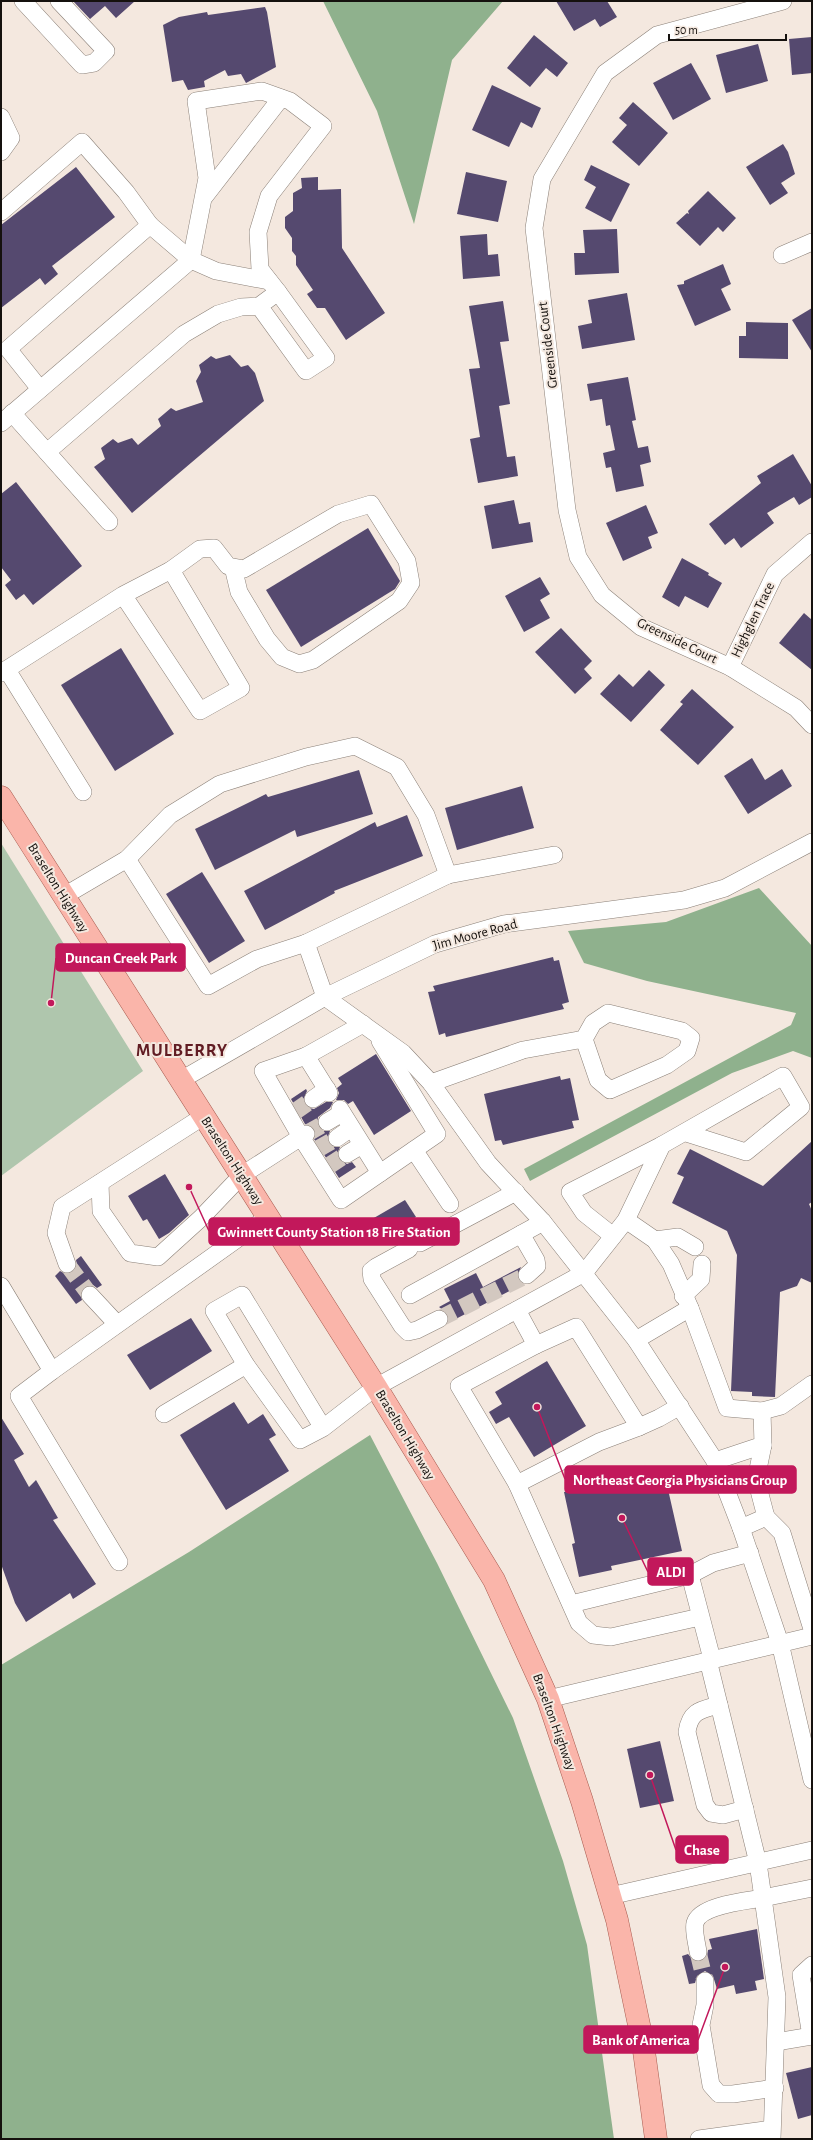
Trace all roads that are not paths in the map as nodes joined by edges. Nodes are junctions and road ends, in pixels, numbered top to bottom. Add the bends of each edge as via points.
1 (23, 1) edge
2 (59, 1) edge
3 (782, 1) edge
4 (281, 98) junction
5 (1, 117) edge
6 (1, 152) edge
7 (204, 198) junction
8 (1, 212) edge
9 (150, 225) junction
10 (812, 242) edge
11 (782, 255) dead end
12 (191, 260) junction
13 (274, 287) junction
14 (259, 306) junction
15 (3, 348) edge
16 (40, 390) junction
17 (7, 418) edge
18 (47, 452) junction
19 (109, 522) dead end
20 (812, 542) edge
21 (233, 567) junction
22 (171, 570) junction
23 (123, 595) junction
24 (730, 667) junction
25 (4, 672) edge
26 (796, 708) junction
27 (812, 725) edge
28 (812, 738) edge
29 (83, 792) dead end
30 (1, 798) edge
31 (812, 842) edge
32 (554, 855) dead end
33 (127, 859) junction
34 (448, 875) junction
35 (64, 896) junction
36 (306, 943) junction
37 (325, 997) junction
38 (369, 1028) junction
39 (584, 1038) junction
40 (306, 1056) junction
41 (181, 1080) junction
42 (431, 1083) junction
43 (313, 1099) tunnel mouth
44 (445, 1102) junction
45 (426, 1115) junction
46 (204, 1116) junction
47 (327, 1122) tunnel mouth
48 (351, 1128) junction
49 (686, 1133) junction
50 (304, 1136) junction
51 (337, 1138) tunnel mouth
52 (362, 1145) junction
53 (662, 1145) junction
54 (414, 1150) junction
55 (347, 1154) tunnel mouth
56 (380, 1173) junction
57 (242, 1175) junction
58 (100, 1183) junction
59 (516, 1192) junction
60 (450, 1204) dead end
61 (268, 1217) junction
62 (626, 1220) junction
63 (543, 1222) junction
64 (520, 1234) junction
65 (613, 1236) junction
66 (655, 1240) junction
67 (695, 1247) dead end
68 (67, 1264) tunnel mouth
69 (702, 1264) dead end
70 (584, 1273) junction
71 (527, 1275) tunnel mouth
72 (1, 1286) edge
73 (90, 1295) tunnel mouth
74 (410, 1295) dead end
75 (687, 1302) junction
76 (517, 1310) junction
77 (439, 1319) tunnel mouth
78 (117, 1324) junction
79 (636, 1340) junction
80 (536, 1345) junction
81 (246, 1365) junction
82 (52, 1371) junction
83 (812, 1384) edge
84 (376, 1387) junction
85 (680, 1406) junction
86 (762, 1411) junction
87 (164, 1414) dead end
88 (639, 1427) junction
89 (323, 1428) junction
90 (763, 1444) junction
91 (715, 1461) junction
92 (517, 1484) junction
93 (766, 1517) junction
94 (742, 1528) junction
95 (750, 1553) junction
96 (119, 1562) dead end
97 (690, 1575) junction
98 (571, 1604) junction
99 (700, 1617) junction
100 (812, 1629) edge
101 (812, 1636) edge
102 (780, 1643) junction
103 (710, 1660) junction
104 (548, 1699) junction
105 (719, 1705) junction
106 (812, 1780) edge
107 (745, 1809) junction
108 (812, 1850) edge
109 (758, 1863) junction
110 (812, 1888) edge
111 (610, 1896) junction
112 (763, 1898) junction
113 (698, 1952) tunnel mouth
114 (812, 1965) edge
115 (704, 1981) tunnel mouth
116 (811, 2036) edge
117 (776, 2042) junction
118 (775, 2088) junction
119 (772, 2134) edge
120 (656, 2139) edge
121 (699, 2139) edge

1 - 2 street via 82,64 94,63 106,51
3 - 24 street, Greenside Court via 657,35 605,73 542,179 534,228 567,510 578,557 602,595 641,627
4 - 7 street
4 - 7 street via 262,91 196,101 207,178
4 - 13 street via 290,101 323,126 269,196 258,232 260,269
5 - 6 street via 11,138
7 - 12 street
8 - 9 street via 82,142 126,192
9 - 12 street
9 - 15 street
10 - 11 street
12 - 13 street via 216,271
12 - 16 street
13 - 14 street
13 - 14 street via 326,358 306,371
14 - 18 street via 241,307 218,314 184,334
15 - 16 street
16 - 17 street
17 - 18 street
18 - 19 street
20 - 24 street, Highglen Trace via 775,574
21 - 21 street via 244,569 338,514 371,504 407,561 411,583 399,601 313,660 299,664 282,657 267,639 239,592
21 - 22 street via 228,566 214,548 200,550
22 - 23 street
22 - 23 street via 241,688 200,711
23 - 25 street
24 - 26 street, Greenside Court
25 - 29 street
26 - 27 street, Greenside Court
26 - 28 street
30 - 35 main road, Braselton Highway
31 - 37 street, Jim Moore Road via 725,888 684,900 504,924 435,944
32 - 34 street
33 - 34 street via 170,815 220,784 306,757 355,746 396,767 426,816
33 - 35 street
33 - 36 street via 208,986 257,959
34 - 36 street
35 - 41 main road, Braselton Highway
36 - 37 street
37 - 38 street
37 - 41 street, Jim Moore Road
38 - 40 street
38 - 42 street via 403,1053
38 - 45 street
39 - 39 street via 593,1023 608,1013 682,1031 691,1038 687,1051 667,1065 610,1090 598,1080
39 - 42 street via 522,1050
40 - 43 street via 328,1091
40 - 50 street via 263,1071
41 - 46 main road, Braselton Highway
42 - 44 street
44 - 45 street
44 - 59 street via 488,1162
45 - 54 street via 437,1134
46 - 57 main road, Braselton Highway
46 - 58 street
47 - 48 street via 341,1111
48 - 51 street
48 - 52 street
49 - 49 street via 783,1076 801,1106 746,1152
49 - 53 street
50 - 56 street via 341,1200
50 - 57 street
52 - 55 street
52 - 56 street
53 - 62 street
53 - 65 street via 570,1192 584,1213
54 - 56 street
54 - 60 street
57 - 58 street via 201,1218 158,1256 130,1253 101,1211
57 - 61 main road, Braselton Highway
58 - 68 street via 62,1206 56,1233
59 - 63 street
59 - 77 street via 371,1271 372,1278 408,1332
61 - 78 street
61 - 84 main road, Braselton Highway
62 - 65 street
62 - 66 street
63 - 64 street
63 - 70 street
64 - 71 street via 536,1260 537,1266
64 - 74 street
65 - 70 street
66 - 67 street via 678,1236
66 - 75 street via 671,1264
69 - 75 street via 702,1279
70 - 76 street
70 - 79 street
72 - 82 street
73 - 78 street
75 - 79 street
75 - 86 street via 727,1408
76 - 80 street
76 - 84 street
78 - 82 street
79 - 85 street
80 - 88 street via 576,1327
80 - 92 street via 459,1386
81 - 87 street
81 - 89 street via 300,1440
81 - 89 street via 214,1311 242,1295
82 - 96 street via 19,1396
83 - 86 street via 781,1406
84 - 89 street
84 - 104 main road, Braselton Highway via 494,1580
85 - 88 street
85 - 91 street
86 - 90 street
88 - 92 street via 599,1442
90 - 91 street
90 - 93 street via 756,1479
91 - 94 street
92 - 98 street
93 - 94 street
93 - 100 street via 782,1533
94 - 95 street
95 - 97 street via 713,1563
95 - 102 street
97 - 98 street
97 - 99 street
98 - 99 street via 579,1623 593,1635 611,1637
99 - 103 street
101 - 102 street
102 - 103 street
102 - 106 street
103 - 104 street
103 - 105 street
104 - 111 main road, Braselton Highway
105 - 107 street
105 - 107 street via 698,1711 689,1720 687,1732 705,1805 711,1813 723,1815
107 - 109 street
108 - 109 street
109 - 111 street
109 - 112 street
110 - 112 street
111 - 120 main road, Braselton Highway via 643,2044
112 - 113 street via 717,1907 701,1913 694,1924
112 - 117 street via 777,1997
114 - 116 street via 801,1975
115 - 118 street via 705,2005 701,2025 710,2084 719,2094
116 - 117 street
117 - 118 street
118 - 119 street
119 - 121 street

